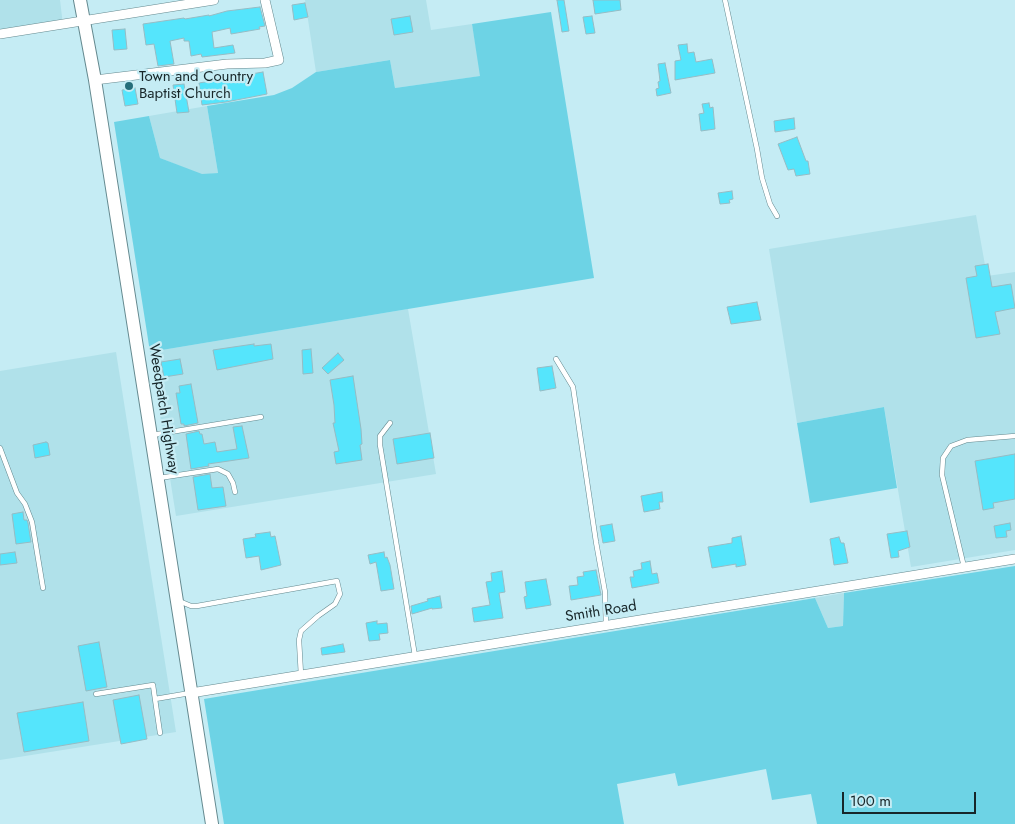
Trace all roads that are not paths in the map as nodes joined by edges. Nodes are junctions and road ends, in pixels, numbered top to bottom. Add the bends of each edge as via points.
1 (80, 0) edge
2 (214, 0) edge
3 (264, 0) edge
4 (725, 0) edge
5 (83, 20) junction
6 (0, 34) edge
7 (95, 80) junction
8 (777, 216) dead end
9 (556, 359) dead end
10 (260, 417) dead end
11 (390, 423) dead end
12 (151, 435) junction
13 (1015, 436) edge
14 (0, 448) edge
15 (158, 479) junction
16 (235, 492) dead end
17 (1015, 558) edge
18 (964, 567) junction
19 (43, 588) dead end
20 (176, 598) junction
21 (606, 625) junction
22 (415, 656) junction
23 (301, 675) junction
24 (191, 693) junction
25 (96, 694) dead end
26 (155, 699) junction
27 (160, 732) dead end
28 (212, 824) edge

1 - 5 main road, Weedpatch Highway
2 - 5 street
3 - 7 street via 278,60
4 - 8 lane via 762,178
5 - 6 street
5 - 7 main road, Weedpatch Highway
7 - 12 main road, Weedpatch Highway
9 - 21 lane via 573,387 605,592
10 - 12 lane
11 - 22 lane via 380,436 380,445
12 - 15 main road, Weedpatch Highway
13 - 18 lane via 966,440 951,446 943,458 942,475
14 - 19 lane via 32,522
15 - 16 lane via 218,469 228,474
15 - 20 main road, Weedpatch Highway
17 - 18 street, Smith Road
18 - 21 street, Smith Road
20 - 23 lane via 197,606 337,581 340,594 335,604 301,631
20 - 24 main road, Weedpatch Highway
21 - 22 street, Smith Road
22 - 23 street, Smith Road
23 - 24 street, Smith Road
24 - 26 lane
24 - 28 main road, Weedpatch Highway
25 - 26 lane via 153,685
26 - 27 lane

